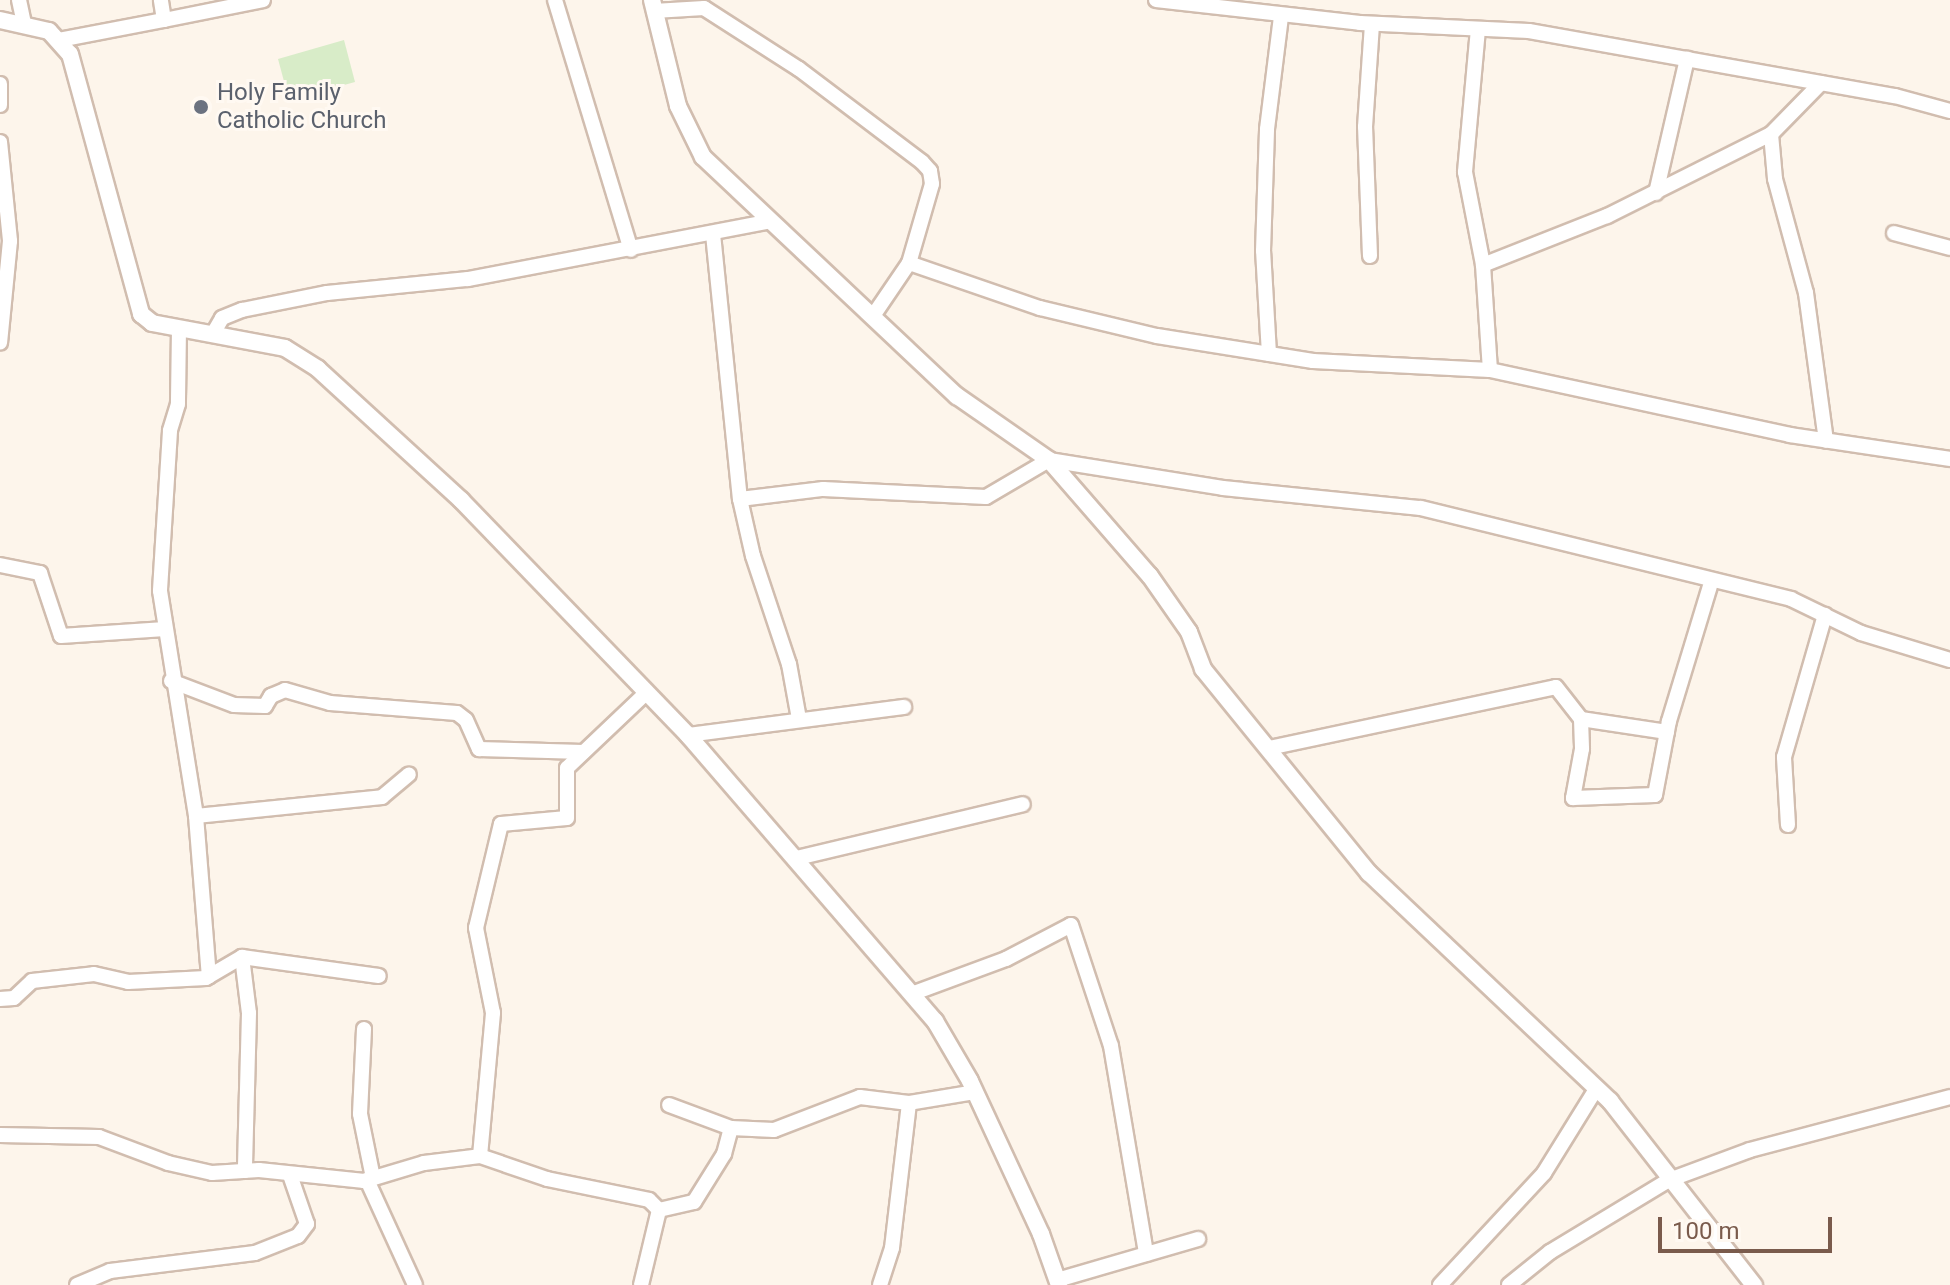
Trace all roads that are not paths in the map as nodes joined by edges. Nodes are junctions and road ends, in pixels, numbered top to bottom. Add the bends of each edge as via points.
1 (19, 0) edge
2 (161, 0) edge
3 (263, 0) edge
4 (555, 0) edge
5 (1156, 0) edge
6 (653, 6) edge
7 (1281, 16) junction
8 (0, 20) edge
9 (164, 20) junction
10 (24, 23) junction
11 (1372, 24) junction
12 (1478, 29) junction
13 (59, 40) junction
14 (1687, 59) junction
15 (1821, 83) junction
16 (0, 84) edge
17 (0, 105) edge
18 (1950, 111) edge
19 (1771, 134) junction
20 (0, 142) edge
21 (1656, 193) junction
22 (767, 222) junction
23 (1894, 233) dead end
24 (713, 234) junction
25 (1950, 248) edge
26 (631, 250) junction
27 (1370, 256) dead end
28 (909, 263) junction
29 (1483, 265) junction
30 (875, 313) junction
31 (179, 328) junction
32 (214, 332) junction
33 (0, 343) edge
34 (1269, 354) junction
35 (1490, 370) junction
36 (1826, 441) junction
37 (1950, 459) edge
38 (1049, 460) junction
39 (740, 499) junction
40 (0, 565) edge
41 (1711, 583) junction
42 (1825, 615) junction
43 (165, 629) junction
44 (1950, 660) edge
45 (171, 681) junction
46 (647, 692) junction
47 (904, 707) dead end
48 (799, 719) junction
49 (1581, 719) junction
50 (1667, 732) junction
51 (688, 735) junction
52 (1269, 748) junction
53 (583, 752) junction
54 (409, 774) dead end
55 (1023, 804) dead end
56 (196, 816) junction
57 (1788, 825) dead end
58 (797, 858) junction
59 (242, 957) junction
60 (209, 976) junction
61 (379, 976) dead end
62 (914, 993) junction
63 (0, 999) edge
64 (364, 1029) dead end
65 (1596, 1089) junction
66 (975, 1092) junction
67 (1950, 1097) edge
68 (909, 1103) junction
69 (669, 1105) dead end
70 (731, 1128) junction
71 (0, 1135) edge
72 (480, 1156) junction
73 (245, 1171) junction
74 (290, 1175) junction
75 (370, 1179) junction
76 (1669, 1180) junction
77 (659, 1210) junction
78 (1198, 1239) dead end
79 (1146, 1254) junction
80 (1058, 1283) edge
81 (77, 1285) edge
82 (415, 1285) edge
83 (641, 1285) edge
84 (880, 1285) edge
85 (1440, 1285) edge
86 (1509, 1285) edge
87 (1754, 1285) edge

1 - 10 street
2 - 9 street
3 - 9 street
4 - 26 street
5 - 7 street
6 - 22 street via 694,145
6 - 28 street via 704,8 799,69 922,162 932,184
7 - 11 street
7 - 34 street via 1267,129 1263,251
8 - 10 street
9 - 13 street
10 - 13 street
11 - 12 street
11 - 27 street via 1365,127
12 - 14 street via 1529,31
12 - 29 street via 1465,172
13 - 31 street via 76,71 137,307 149,322
14 - 15 street
14 - 21 street
15 - 18 street
15 - 19 street
16 - 17 street
19 - 21 street
19 - 36 street via 1775,179 1806,293
20 - 33 street via 10,241
21 - 29 street via 1521,255
22 - 24 street
22 - 30 street
23 - 25 street
24 - 26 street
24 - 39 street
26 - 32 street via 468,279 327,293 242,310 222,318
28 - 30 street
28 - 34 street via 1069,316
29 - 35 street
30 - 38 street via 957,396
31 - 32 street
31 - 43 street via 178,404 170,431 160,576
32 - 46 street via 285,348 318,369 461,500
34 - 35 street
35 - 36 street
36 - 37 street
38 - 39 street via 986,497 823,489
38 - 41 street via 1223,488 1421,508 1566,541
38 - 52 street via 1150,576 1189,632 1203,669
39 - 48 street via 789,664
40 - 43 street via 40,573 61,636
41 - 42 street via 1791,599
41 - 50 street
42 - 44 street via 1861,633
42 - 57 street via 1784,757
43 - 45 street
45 - 53 street via 234,705 265,706 271,696 285,690 330,703 457,713 466,720 479,749
45 - 56 street
46 - 51 street
46 - 53 street
47 - 48 street
48 - 51 street
49 - 50 street
49 - 50 street via 1582,749 1573,798 1655,795
49 - 52 street via 1556,687 1531,689
51 - 58 street
52 - 65 street via 1369,873
53 - 72 street via 567,768 567,818 501,824 476,928 493,1013
54 - 56 street via 382,797
55 - 58 street
56 - 60 street
58 - 62 street
59 - 60 street
59 - 61 street
59 - 73 street via 249,1013
60 - 63 street via 128,982 94,974 32,981 14,998
62 - 66 street
62 - 79 street via 1006,959 1071,925 1111,1046
64 - 75 street via 360,1114
65 - 76 street
65 - 85 street via 1544,1173
66 - 68 street
66 - 80 street
67 - 76 street via 1750,1150
68 - 70 street via 860,1097 774,1130
68 - 84 street via 892,1248
69 - 70 street
70 - 77 street via 724,1154 694,1202
71 - 73 street via 83,1135 183,1167
72 - 75 street via 424,1163
72 - 77 street via 547,1179 649,1200
73 - 74 street
74 - 75 street
74 - 81 street via 307,1224 298,1236 255,1253 110,1271
75 - 82 street
76 - 86 street via 1550,1252
76 - 87 street
77 - 83 street
78 - 79 street
79 - 80 street

